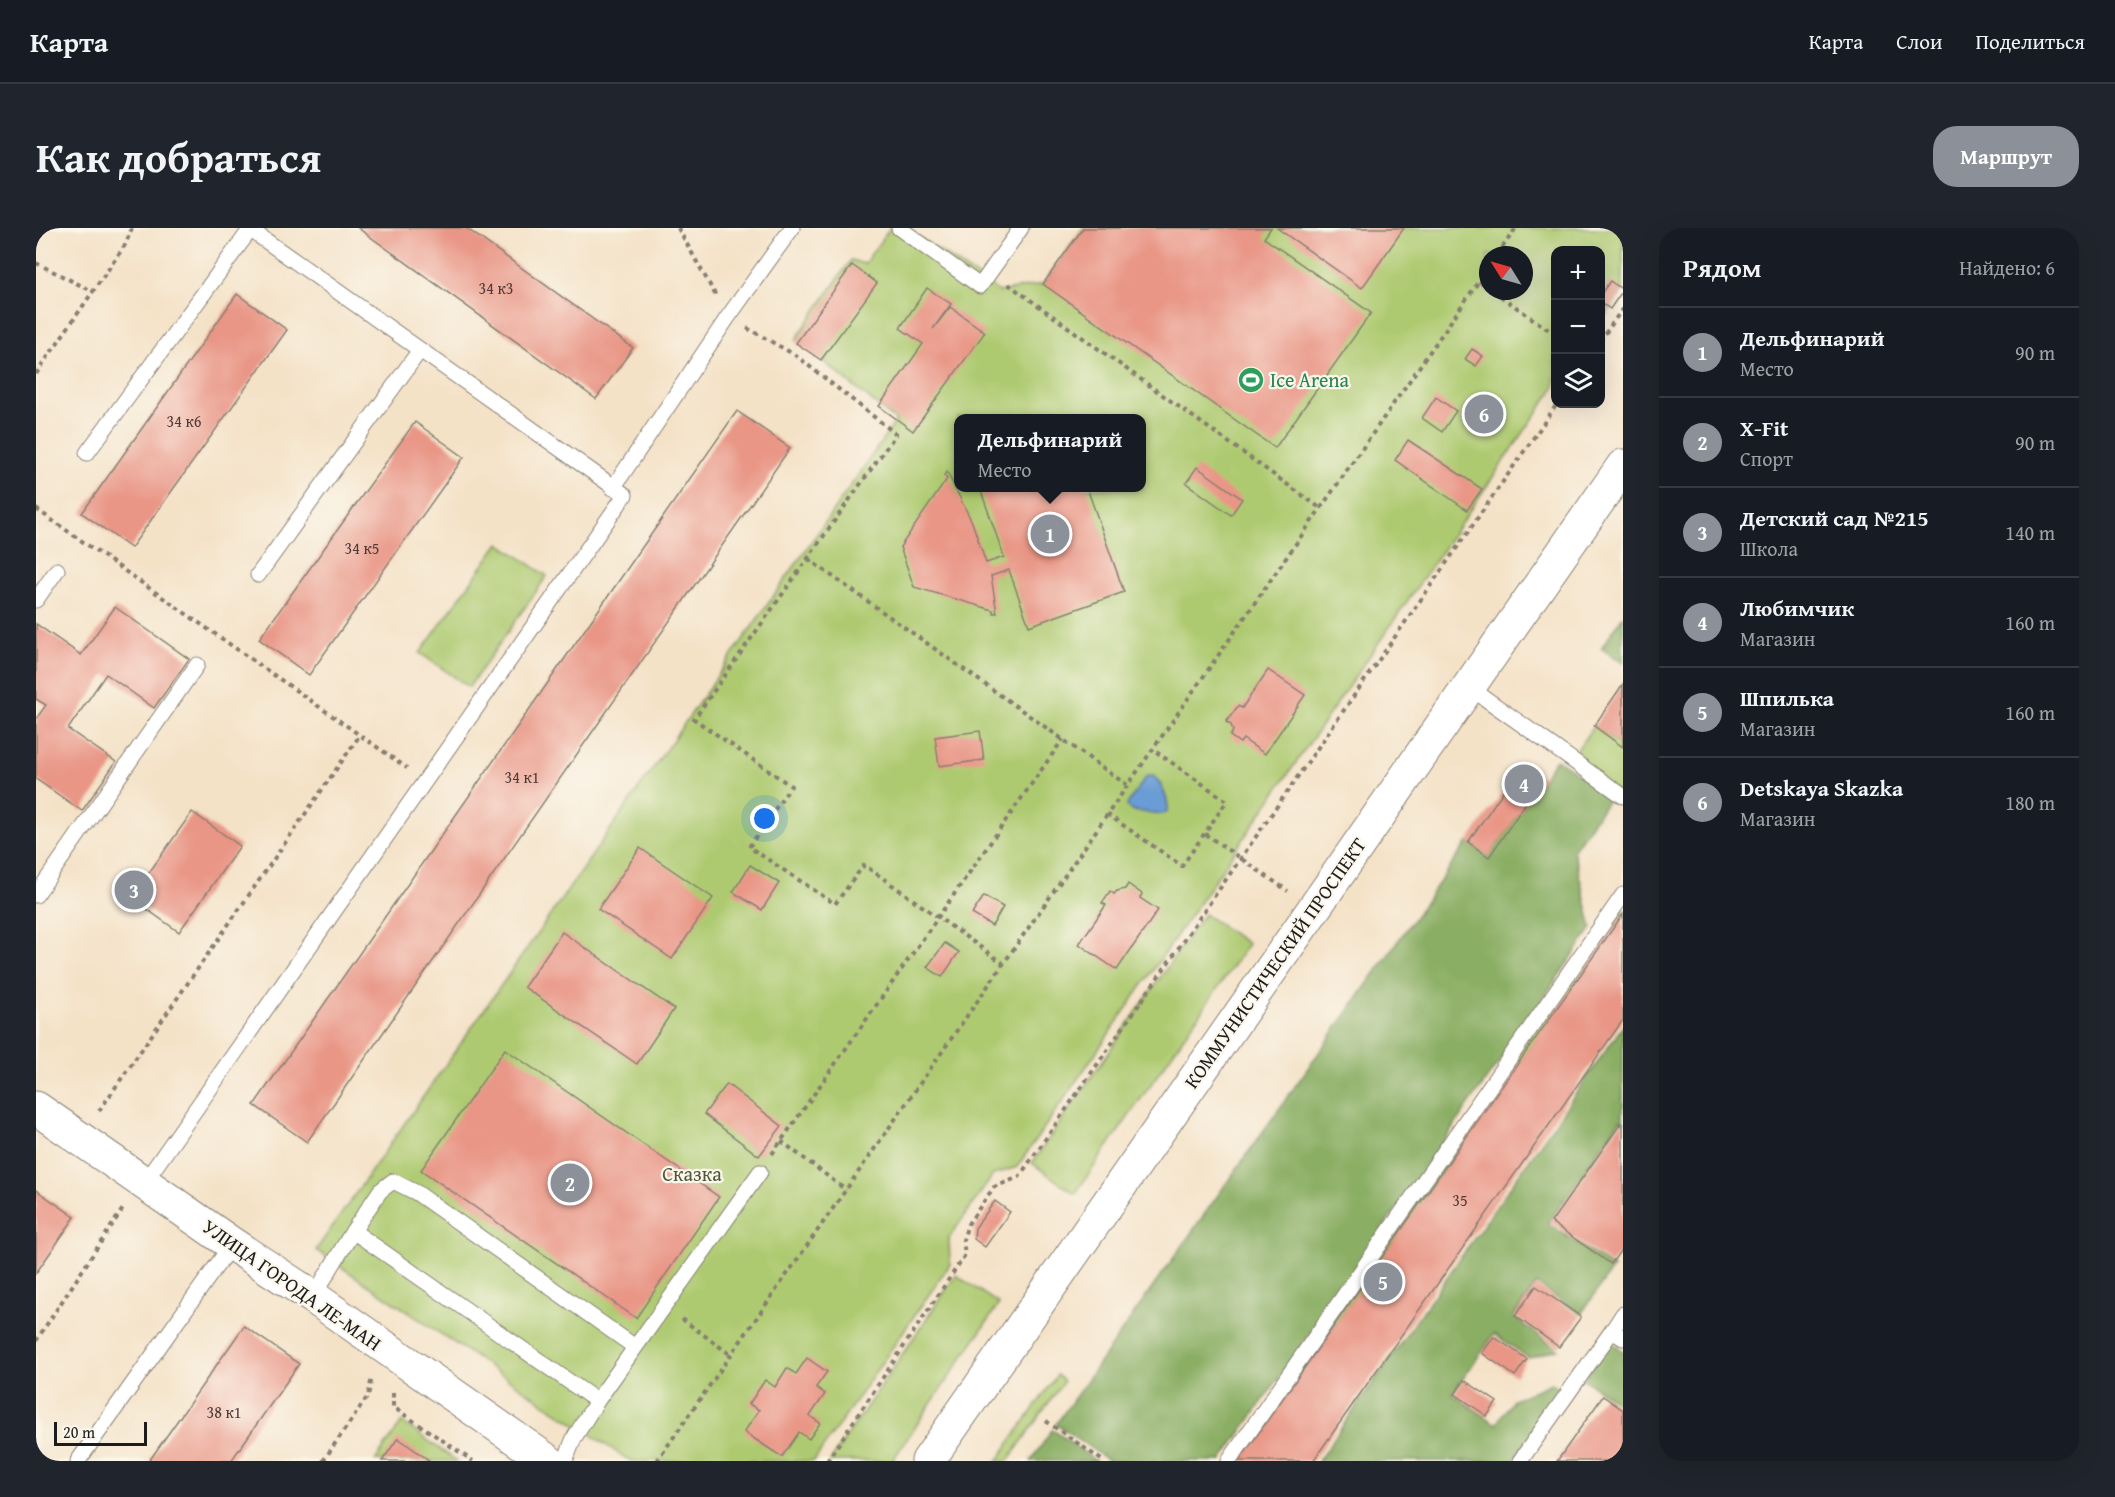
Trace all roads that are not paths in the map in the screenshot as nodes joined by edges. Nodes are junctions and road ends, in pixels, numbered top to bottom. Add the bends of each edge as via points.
1 (792, 228) edge
2 (899, 228) edge
3 (1021, 228) edge
4 (249, 229) edge
5 (420, 351) junction
6 (87, 453) dead end
7 (1623, 466) edge
8 (614, 488) junction
9 (57, 570) dead end
10 (258, 575) dead end
11 (36, 600) edge
12 (197, 665) dead end
13 (1469, 687) junction
14 (1623, 796) edge
15 (36, 895) edge
16 (1623, 896) edge
17 (36, 1108) edge
18 (760, 1172) road end
19 (136, 1192) junction
20 (353, 1231) junction
21 (232, 1244) junction
22 (313, 1297) junction
23 (1623, 1314) edge
24 (1617, 1334) edge
25 (635, 1347) junction
26 (597, 1401) junction
27 (78, 1461) edge
28 (548, 1461) edge
29 (565, 1461) edge
30 (928, 1461) edge
31 (1229, 1461) edge
32 (1520, 1461) edge

1 - 8 lane
2 - 3 lane via 980,286
4 - 5 lane
4 - 6 lane
5 - 8 lane
5 - 10 lane
7 - 13 main road, КОММУНИСТИЧЕСКИЙ ПРОСПЕКТ
8 - 19 lane via 625,495
9 - 11 lane
12 - 15 lane
13 - 14 lane
13 - 30 main road, КОММУНИСТИЧЕСКИЙ ПРОСПЕКТ
16 - 31 lane
17 - 19 main road, УЛИЦА ГОРОДА ЛЕ-МАН
18 - 25 lane
19 - 21 main road, УЛИЦА ГОРОДА ЛЕ-МАН
20 - 22 lane
20 - 25 lane via 380,1191 393,1181 417,1193
20 - 26 lane
21 - 22 main road, УЛИЦА ГОРОДА ЛЕ-МАН
21 - 27 lane
22 - 28 main road, УЛИЦА ГОРОДА ЛЕ-МАН
23 - 24 lane
24 - 32 lane
25 - 26 lane
26 - 29 lane

